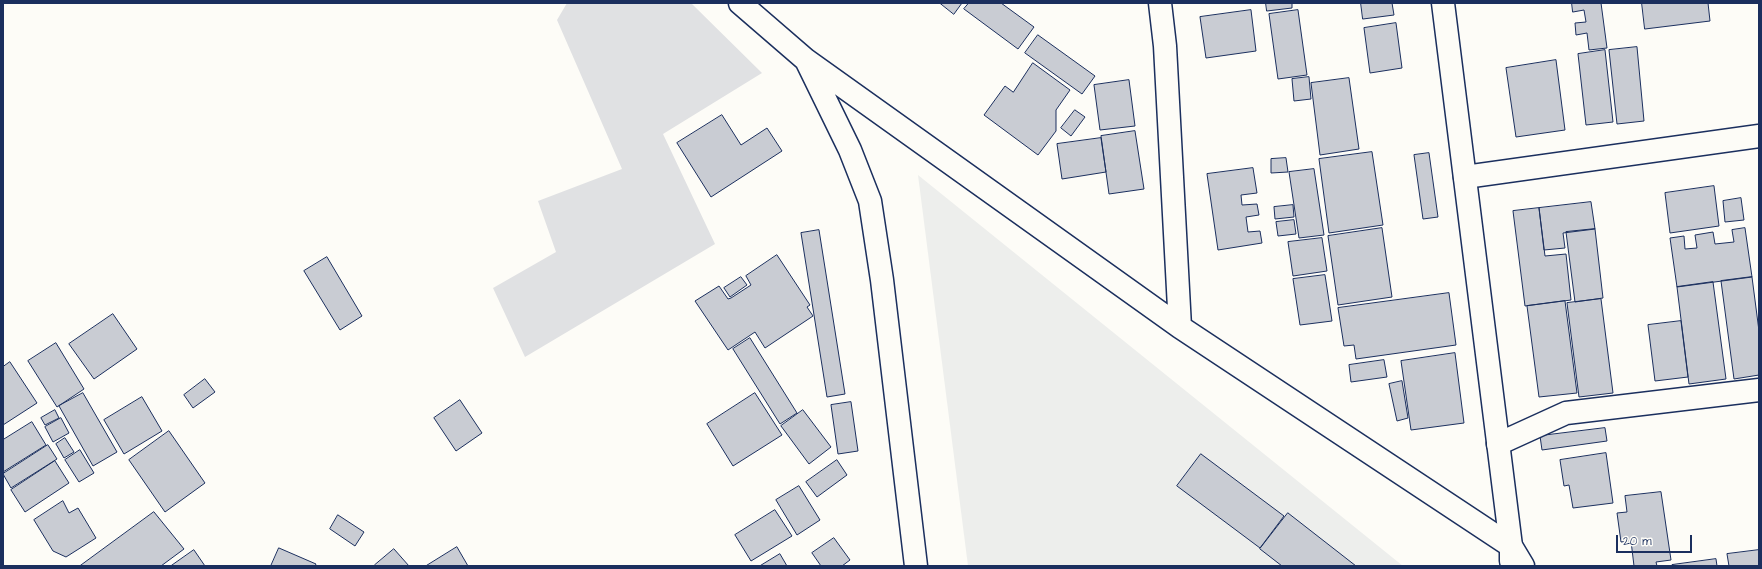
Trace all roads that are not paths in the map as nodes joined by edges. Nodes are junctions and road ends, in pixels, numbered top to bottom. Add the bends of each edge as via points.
1 (740, 3) edge
2 (1160, 3) edge
3 (1443, 3) edge
4 (806, 60) junction
5 (1759, 136) edge
6 (1465, 177) junction
7 (1180, 327) junction
8 (1759, 390) edge
9 (1498, 444) junction
10 (1511, 556) edge
11 (916, 566) edge
12 (1523, 566) edge

1 - 4 street
2 - 7 street via 1165,46
3 - 6 street
4 - 7 street
4 - 11 street via 850,150 870,201 882,280
5 - 6 street
6 - 9 street
7 - 10 street
8 - 9 street via 1566,413
9 - 10 street
10 - 12 street

